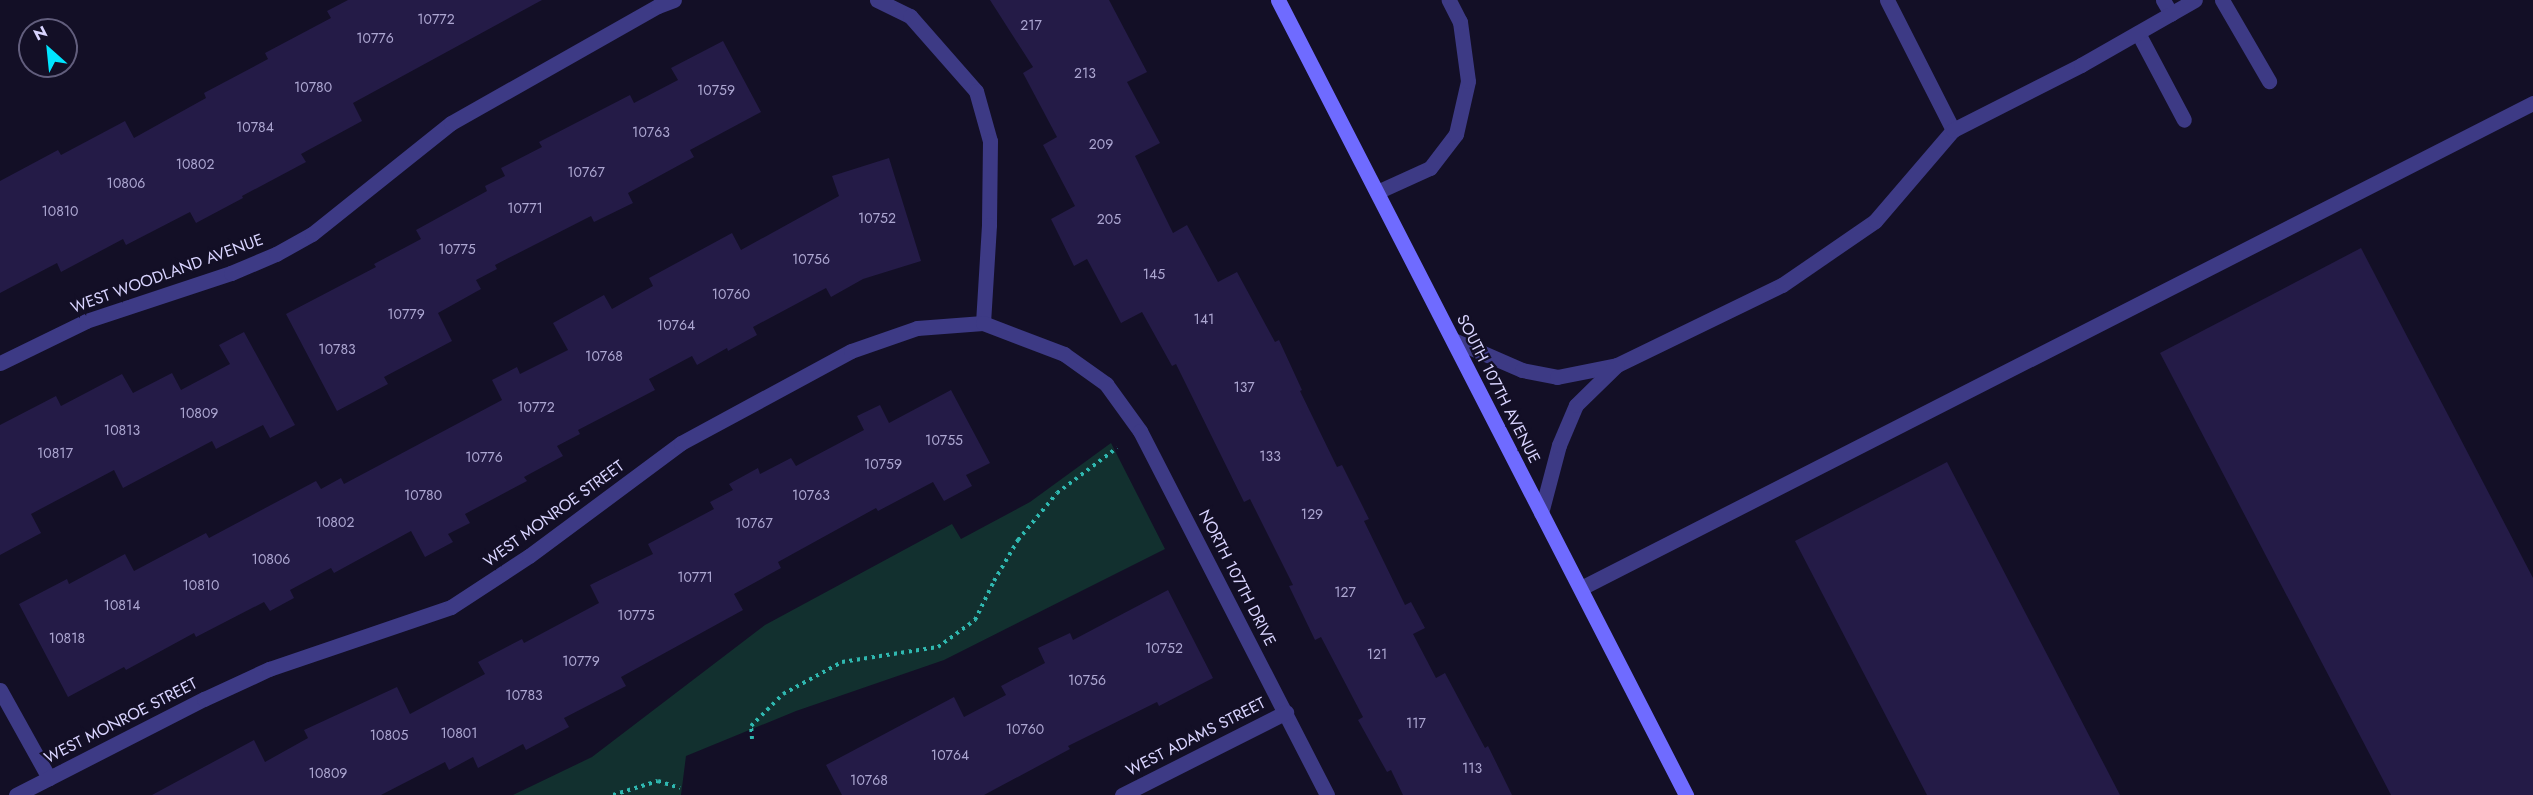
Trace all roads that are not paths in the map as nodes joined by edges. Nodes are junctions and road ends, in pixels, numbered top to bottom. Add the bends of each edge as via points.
1 (674, 0) edge
2 (877, 0) edge
3 (1278, 0) edge
4 (1449, 0) edge
5 (1887, 0) edge
6 (2163, 0) edge
7 (2195, 0) edge
8 (2222, 0) edge
9 (2171, 14) junction
10 (2138, 33) junction
11 (2269, 81) dead end
12 (2533, 103) edge
13 (2184, 120) dead end
14 (1953, 130) junction
15 (1377, 192) junction
16 (983, 323) junction
17 (1453, 340) junction
18 (0, 363) edge
19 (1617, 365) junction
20 (1106, 384) joint
21 (1542, 513) junction
22 (1581, 588) junction
23 (0, 690) edge
24 (1286, 712) junction
25 (49, 778) junction
26 (16, 795) edge
27 (1122, 795) edge
28 (1327, 795) edge
29 (1686, 795) edge

1 - 18 street, WEST WOODLAND AVENUE via 451,123 312,234 276,254 86,321
2 - 16 street via 910,16 976,91 990,141
3 - 15 main road, SOUTH 107TH AVENUE
4 - 15 street via 1460,22 1468,81 1456,134 1430,168
5 - 14 street
6 - 9 street
7 - 9 street
8 - 11 street
9 - 10 street
10 - 13 street
10 - 14 street
12 - 22 street
14 - 19 street via 1875,221 1782,285
15 - 17 main road, SOUTH 107TH AVENUE
16 - 20 street, WEST MONROE STREET via 1064,354
16 - 25 street, WEST MONROE STREET via 917,328 851,351 681,443 529,556 451,608 269,669
17 - 19 street via 1522,370 1557,377
17 - 21 main road, SOUTH 107TH AVENUE
19 - 21 street via 1576,405 1559,445
20 - 24 street, NORTH 107TH DRIVE via 1140,431
21 - 22 main road, SOUTH 107TH AVENUE
22 - 29 main road, SOUTH 107TH AVENUE
23 - 25 street
24 - 27 street, WEST ADAMS STREET
24 - 28 street, NORTH 107TH DRIVE
25 - 26 street, WEST MONROE STREET

